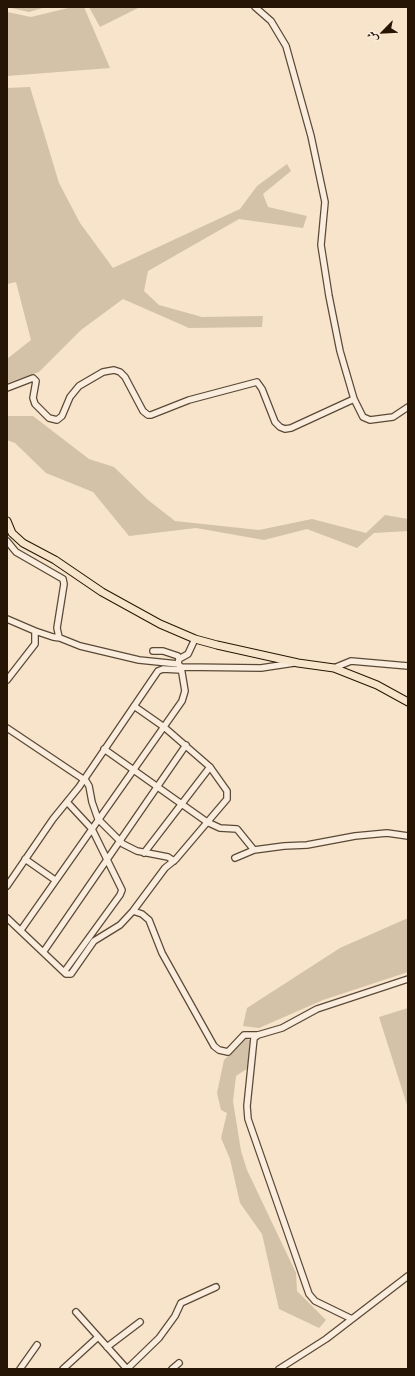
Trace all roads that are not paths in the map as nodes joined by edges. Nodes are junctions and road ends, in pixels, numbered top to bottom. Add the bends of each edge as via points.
1 (255, 7) edge
2 (7, 388) edge
3 (354, 399) junction
4 (408, 407) edge
5 (7, 521) edge
6 (18, 539) junction
7 (7, 541) edge
8 (12, 545) junction
9 (7, 619) edge
10 (35, 631) junction
11 (59, 637) junction
12 (195, 639) junction
13 (153, 651) dead end
14 (298, 663) junction
15 (180, 665) junction
16 (408, 666) edge
17 (334, 668) junction
18 (7, 680) edge
19 (408, 702) edge
20 (134, 706) junction
21 (164, 727) junction
22 (7, 728) edge
23 (186, 745) junction
24 (104, 749) junction
25 (210, 767) junction
26 (133, 770) junction
27 (83, 779) junction
28 (157, 787) junction
29 (67, 802) junction
30 (181, 804) junction
31 (98, 819) junction
32 (207, 822) junction
33 (92, 829) junction
34 (408, 836) edge
35 (119, 840) junction
36 (254, 850) junction
37 (144, 853) junction
38 (235, 858) dead end
39 (25, 859) junction
40 (107, 859) junction
41 (174, 861) junction
42 (56, 880) junction
43 (7, 886) edge
44 (133, 911) junction
45 (7, 918) edge
46 (21, 930) junction
47 (44, 951) junction
48 (64, 972) junction
49 (408, 979) edge
50 (257, 1035) junction
51 (408, 1276) edge
52 (216, 1287) dead end
53 (76, 1312) dead end
54 (352, 1319) junction
55 (140, 1322) dead end
56 (98, 1337) junction
57 (38, 1345) dead end
58 (107, 1347) junction
59 (179, 1363) dead end
60 (20, 1369) edge
61 (63, 1369) edge
62 (127, 1369) edge
63 (172, 1369) edge
64 (279, 1369) edge

1 - 3 street via 271,21 282,37 310,136 325,202 321,245 329,296 340,352
2 - 3 street via 33,378 36,381 33,398 35,404 49,418 57,420 62,416 70,397 79,386 103,372 120,372 143,412 148,415 189,400 257,382 262,388 275,422 285,429
3 - 4 street via 363,417 370,420 393,416
5 - 6 main road via 12,534
6 - 8 street
6 - 12 main road via 69,568 102,592 160,624
7 - 8 street
8 - 11 street via 16,552 63,580 57,628
9 - 10 street
10 - 11 street via 53,638
10 - 18 street via 35,644
11 - 15 street via 80,646 126,657
12 - 14 main road
12 - 15 street
13 - 15 street via 178,656
14 - 15 street via 261,668
14 - 17 main road
15 - 20 street via 158,671
15 - 21 street via 184,696
16 - 17 street via 351,661
17 - 19 main road via 377,685
20 - 21 street
20 - 24 street
21 - 23 street
21 - 26 street
22 - 27 street
23 - 25 street
23 - 28 street
24 - 26 street
24 - 27 street
25 - 30 street
25 - 32 street via 223,783 228,797
26 - 28 street
26 - 31 street
27 - 29 street
27 - 31 street via 89,786
28 - 30 street
28 - 35 street
29 - 33 street
29 - 39 street
30 - 32 street
30 - 37 street
31 - 33 street
31 - 35 street
32 - 36 street via 220,828 237,829
32 - 41 street
33 - 40 street
33 - 42 street
34 - 36 street via 381,833 307,845
35 - 37 street via 130,848
35 - 40 street
36 - 38 street
37 - 41 street via 168,857
39 - 42 street
39 - 43 street
40 - 47 street
40 - 48 street via 122,887 121,893
41 - 44 street via 162,871
42 - 46 street
44 - 48 street via 118,926 94,941 73,972
44 - 50 street via 149,920 162,953 214,1046 228,1052 244,1035
45 - 46 street
46 - 47 street
47 - 48 street
49 - 50 street via 317,1009 282,1028
50 - 54 street via 254,1038 247,1106 252,1130 310,1296
51 - 54 street
52 - 62 street via 181,1303 160,1338
53 - 56 street
54 - 64 street
55 - 58 street
56 - 58 street
56 - 61 street
57 - 60 street
58 - 62 street
59 - 63 street

